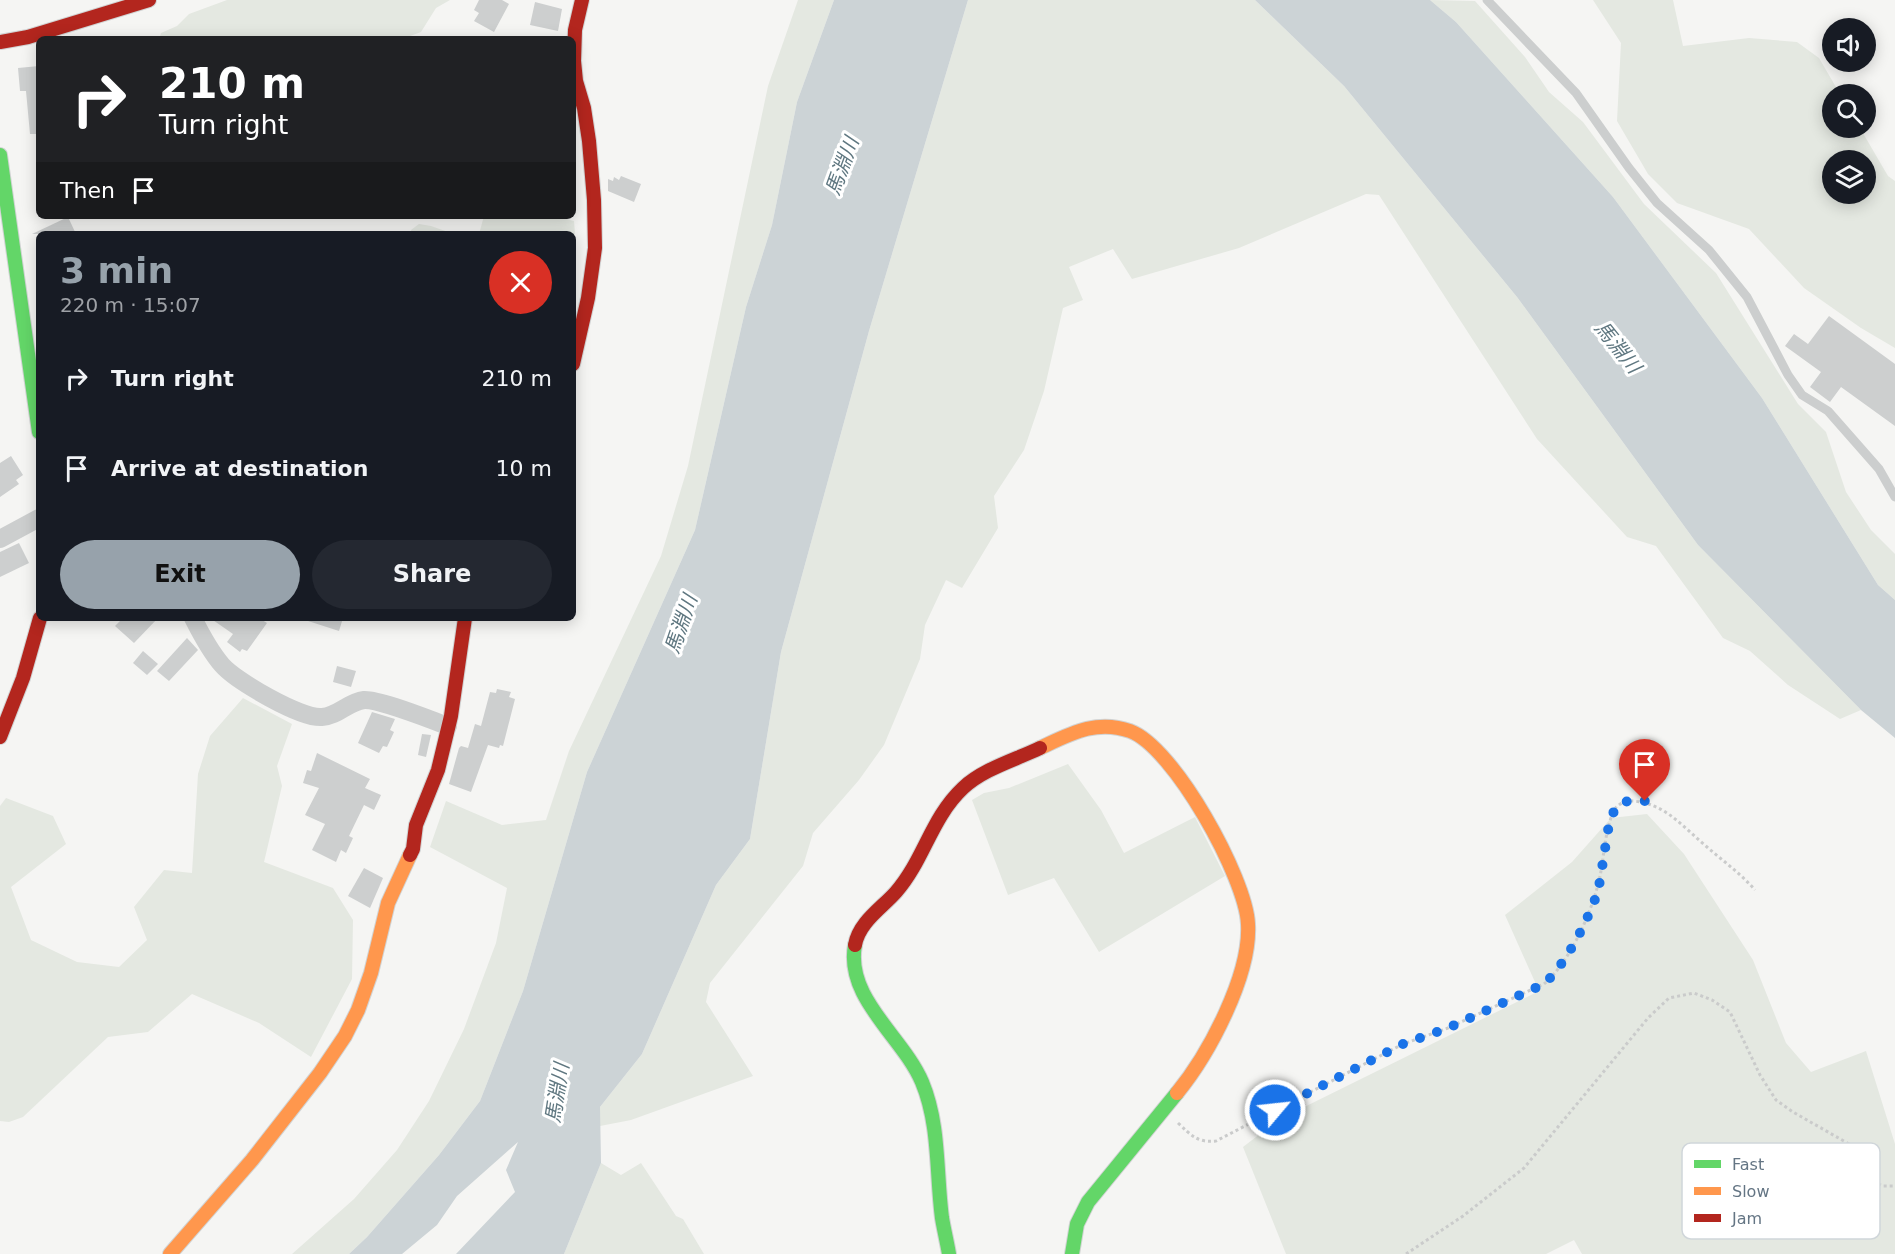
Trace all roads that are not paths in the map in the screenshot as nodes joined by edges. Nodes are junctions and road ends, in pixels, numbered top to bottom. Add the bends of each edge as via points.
1 (149, 0) edge
2 (582, 0) edge
3 (1487, 0) edge
4 (574, 36) edge
5 (0, 42) edge
6 (576, 81) edge
7 (0, 155) edge
8 (576, 352) edge
9 (36, 392) edge
10 (1895, 497) edge
11 (36, 520) edge
12 (0, 539) edge
13 (39, 621) edge
14 (195, 621) edge
15 (465, 621) edge
16 (448, 726) junction
17 (0, 737) edge
18 (170, 1254) edge
19 (949, 1254) edge
20 (1072, 1254) edge

1 - 5 main road
2 - 4 main road
3 - 10 lane via 1576,93 1657,202 1709,250 1747,297 1802,395 1828,411 1880,469
6 - 8 main road via 584,110 595,241 589,302
7 - 9 main road
11 - 12 street
13 - 17 main road via 25,674
14 - 16 street via 223,667 242,682 305,715 334,715 366,700
15 - 16 main road
16 - 18 main road via 412,849 388,903 370,973 345,1036 252,1160
19 - 20 main road via 942,1217 938,1150 922,1082 904,1050 863,996 856,979 855,939 897,891 915,866 938,817 963,789 982,775 1080,729 1114,726 1147,739 1159,751 1208,823 1238,883 1245,903 1248,935 1242,966 1204,1057 1088,1202 1077,1224

